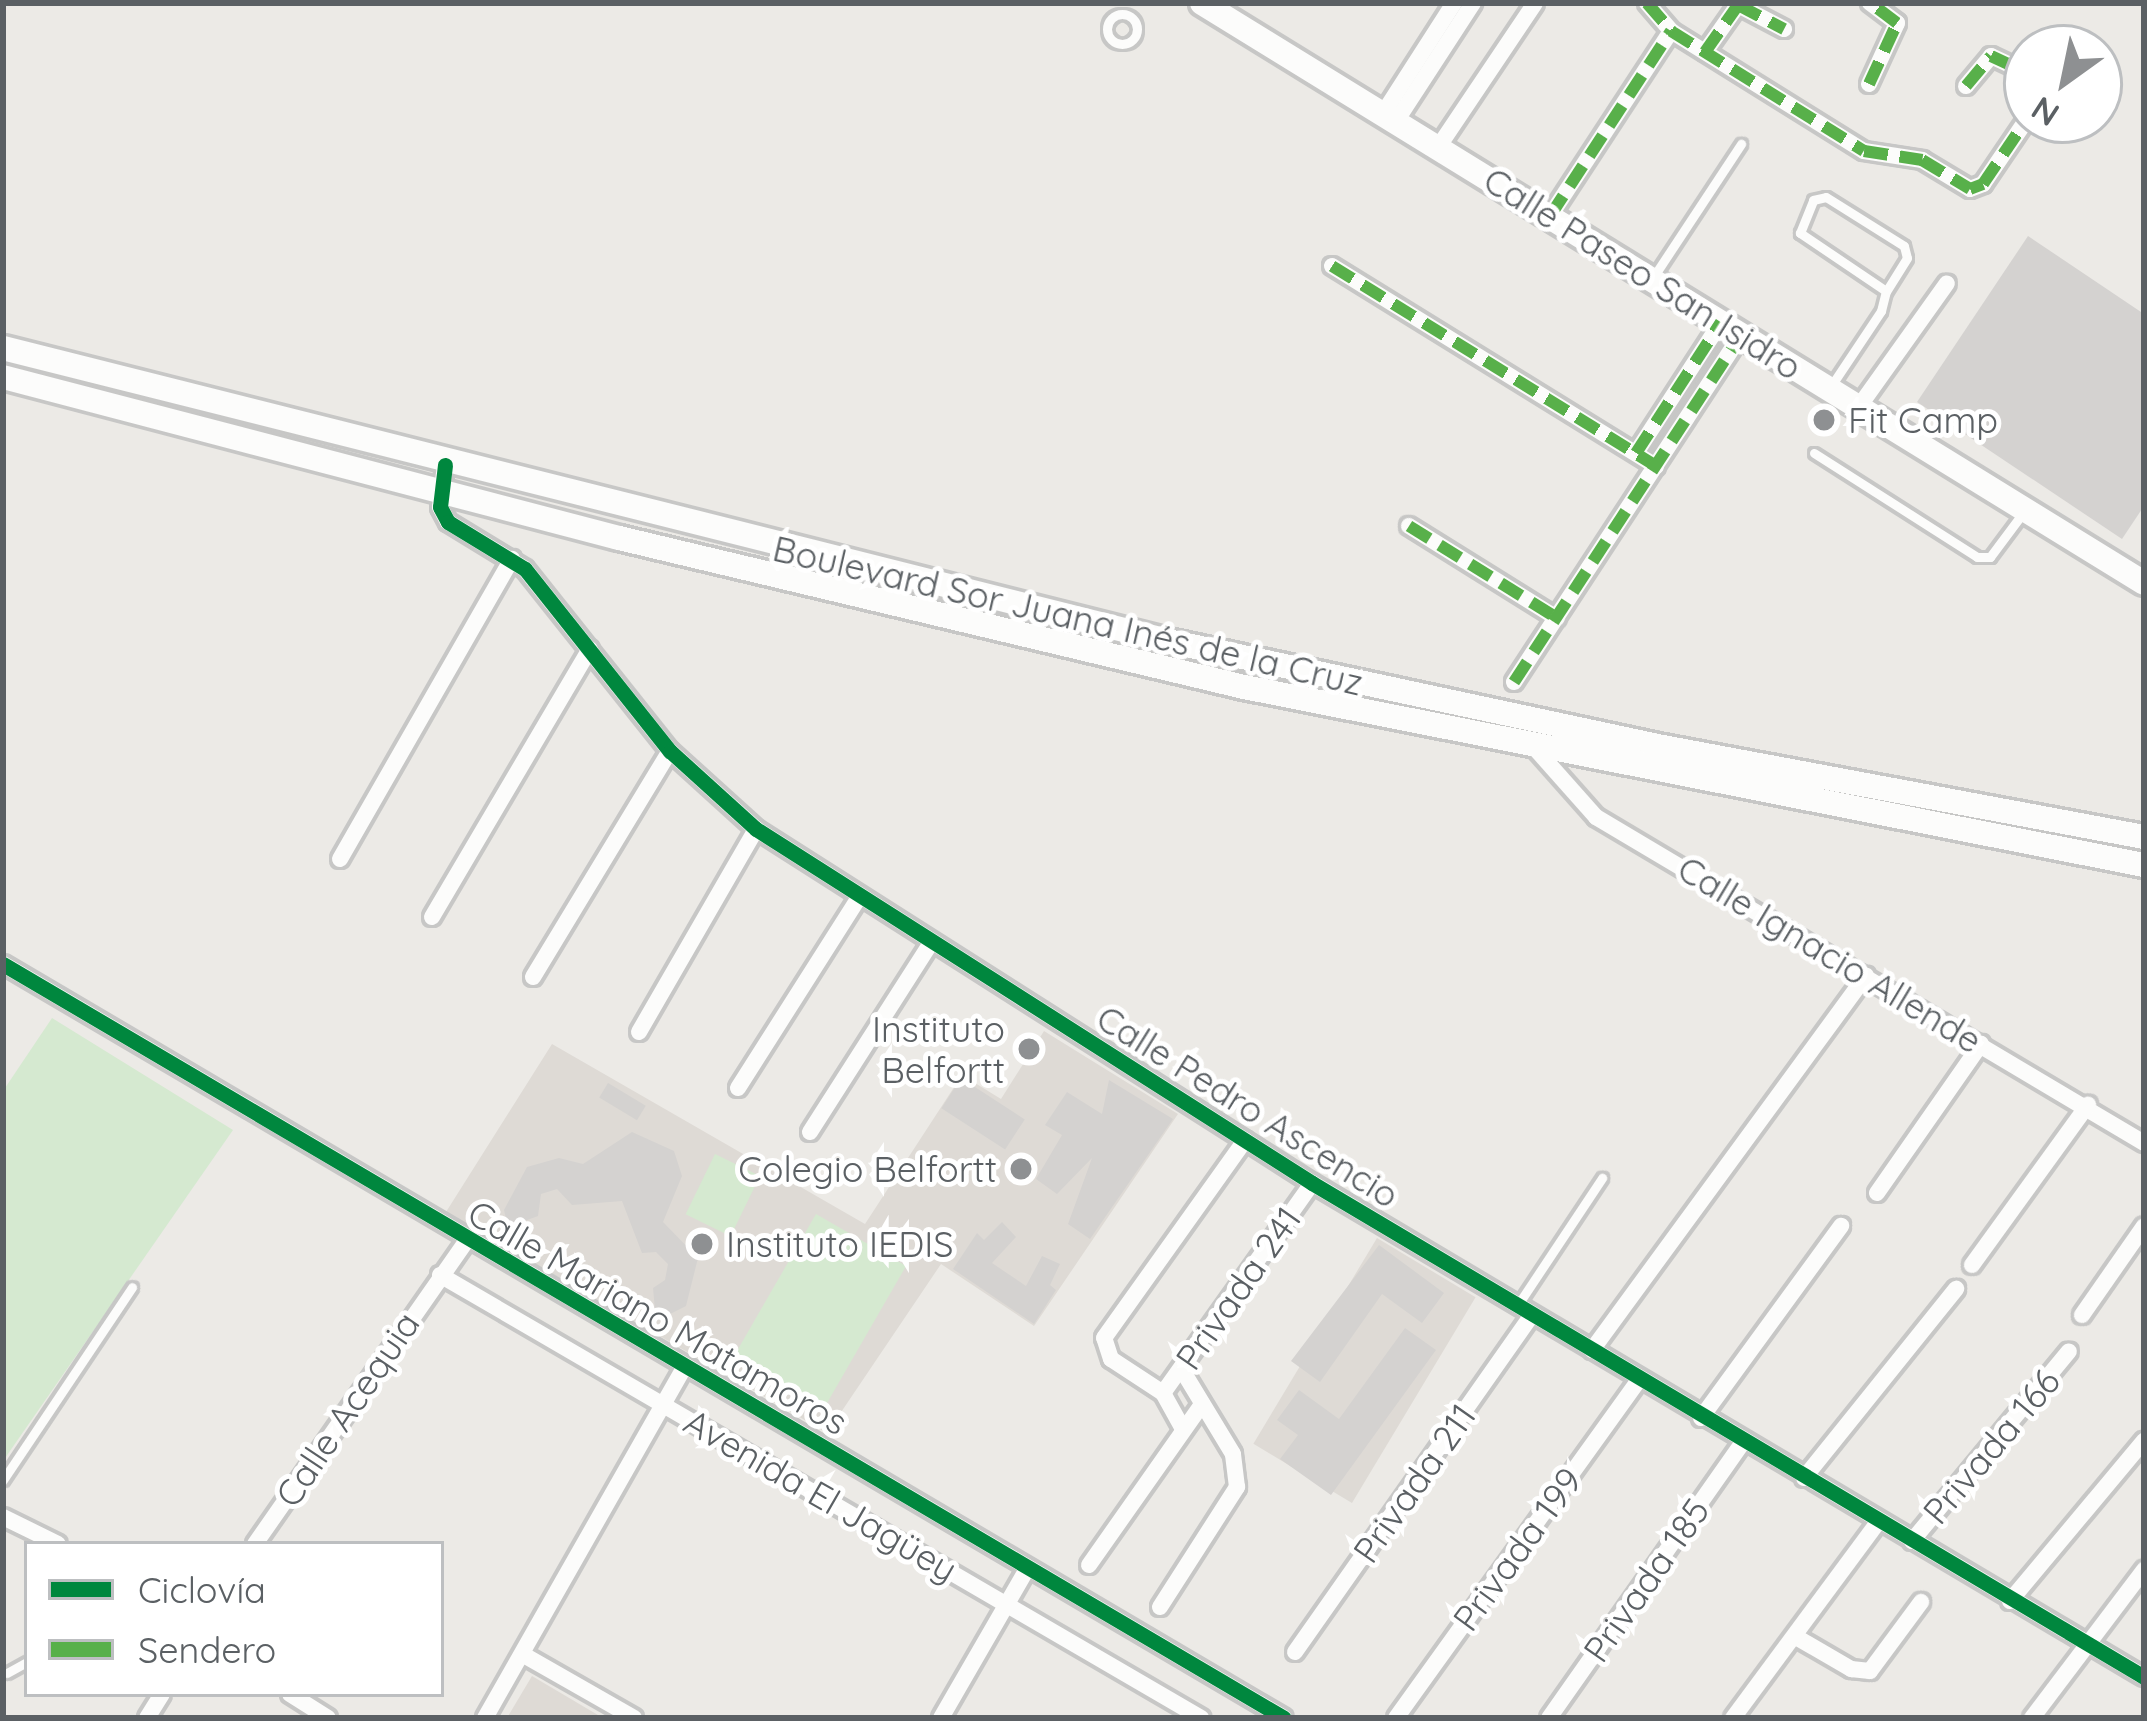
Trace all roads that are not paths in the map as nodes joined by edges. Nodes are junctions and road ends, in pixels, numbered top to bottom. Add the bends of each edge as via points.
1 (1143, 3) edge
2 (1202, 3) edge
3 (1454, 3) edge
4 (1473, 3) edge
5 (1535, 3) edge
6 (1654, 6) edge
7 (1756, 6) edge
8 (1882, 6) edge
9 (1132, 16) dead end
10 (1784, 29) dead end
11 (1671, 31) junction
12 (1705, 52) junction
13 (2003, 62) edge
14 (1869, 84) dead end
15 (1966, 86) dead end
16 (1390, 116) junction
17 (1741, 144) dead end
18 (2010, 144) edge
19 (1439, 146) junction
20 (1550, 216) junction
21 (1332, 266) dead end
22 (1652, 279) junction
23 (1947, 283) dead end
24 (1886, 291) junction
25 (1731, 328) junction
26 (3, 348) edge
27 (3, 377) edge
28 (1828, 389) junction
29 (1858, 407) junction
30 (1636, 453) junction
31 (1814, 453) dead end
32 (445, 465) junction
33 (1656, 466) junction
34 (441, 494) junction
35 (2025, 510) junction
36 (1408, 526) dead end
37 (512, 559) junction
38 (2144, 583) edge
39 (1557, 618) junction
40 (590, 650) junction
41 (1514, 682) dead end
42 (1533, 746) junction
43 (670, 751) junction
44 (756, 829) junction
45 (2144, 837) edge
46 (340, 859) dead end
47 (2144, 865) edge
48 (859, 897) junction
49 (432, 916) dead end
50 (931, 944) junction
51 (3, 964) edge
52 (1866, 975) junction
53 (533, 977) dead end
54 (639, 1032) dead end
55 (1981, 1043) junction
56 (738, 1088) dead end
57 (2088, 1105) junction
58 (810, 1132) dead end
59 (1245, 1140) junction
60 (2144, 1143) edge
61 (1602, 1178) dead end
62 (1312, 1183) junction
63 (1877, 1193) dead end
64 (1840, 1226) dead end
65 (2144, 1226) edge
66 (467, 1240) junction
67 (1972, 1264) dead end
68 (440, 1275) junction
69 (132, 1287) dead end
70 (1955, 1289) dead end
71 (1525, 1310) junction
72 (2082, 1315) dead end
73 (1592, 1350) junction
74 (2069, 1351) dead end
75 (684, 1367) junction
76 (1181, 1368) junction
77 (1639, 1380) junction
78 (1162, 1394) junction
79 (664, 1404) junction
80 (1202, 1404) junction
81 (1701, 1418) junction
82 (1183, 1429) junction
83 (2144, 1441) edge
84 (1742, 1442) junction
85 (1804, 1478) junction
86 (3, 1480) edge
87 (3, 1517) edge
88 (1878, 1522) junction
89 (52, 1541) edge
90 (257, 1541) edge
91 (1912, 1541) junction
92 (1089, 1565) dead end
93 (1027, 1569) junction
94 (2144, 1570) edge
95 (2010, 1601) junction
96 (1921, 1602) dead end
97 (1008, 1603) junction
98 (1160, 1607) dead end
99 (1796, 1637) junction
100 (2088, 1644) junction
101 (1295, 1652) dead end
102 (523, 1654) junction
103 (24, 1664) edge
104 (7, 1673) dead end
105 (2144, 1677) edge
106 (295, 1697) edge
107 (328, 1718) edge
108 (484, 1718) edge
109 (634, 1718) edge
110 (941, 1718) edge
111 (1201, 1718) edge
112 (1284, 1718) edge
113 (1396, 1718) edge
114 (1549, 1718) edge
115 (1733, 1718) edge
116 (2032, 1718) edge

1 - 9 lane
2 - 16 main road, Calle Paseo San Isidro
3 - 16 street
4 - 16 street
5 - 19 street
6 - 11 street
7 - 10 street
7 - 12 street via 1732,9
8 - 14 street via 1897,23
11 - 12 street
11 - 20 street
12 - 18 street via 1864,152 1922,160 1970,188 1984,184
13 - 15 street via 1991,56
16 - 19 main road, Calle Paseo San Isidro
17 - 22 lane
19 - 20 main road, Calle Paseo San Isidro
20 - 22 main road, Calle Paseo San Isidro
21 - 30 street
22 - 25 main road, Calle Paseo San Isidro
23 - 29 street
24 - 24 lane via 1803,238 1800,224 1818,196 1904,245 1907,258
24 - 28 lane
25 - 28 main road, Calle Paseo San Isidro
25 - 30 street
25 - 33 street
26 - 32 main road, Boulevard Sor Juana Inés de la Cruz
27 - 34 main road, Boulevard Sor Juana Inés de la Cruz
28 - 29 main road, Calle Paseo San Isidro
29 - 35 main road, Calle Paseo San Isidro
30 - 33 street
31 - 35 lane via 1977,556 1990,557
32 - 34 street
32 - 45 main road, Boulevard Sor Juana Inés de la Cruz via 1463,706
33 - 39 street
34 - 37 street, Calle Pedro Ascencio via 448,522
34 - 42 main road, Boulevard Sor Juana Inés de la Cruz via 1244,687
35 - 38 main road, Calle Paseo San Isidro
36 - 39 street
37 - 40 street, Calle Pedro Ascencio
37 - 46 street
39 - 41 street
40 - 43 street, Calle Pedro Ascencio
40 - 49 street
42 - 47 main road, Boulevard Sor Juana Inés de la Cruz
42 - 52 street, Calle Ignacio Allende via 1597,817
43 - 44 street, Calle Pedro Ascencio
43 - 53 street
44 - 48 street, Calle Pedro Ascencio
44 - 54 street
48 - 50 street, Calle Pedro Ascencio
48 - 56 street
50 - 58 street
50 - 59 street, Calle Pedro Ascencio
51 - 66 street, Calle Mariano Matamoros
52 - 55 street, Calle Ignacio Allende
52 - 73 street
55 - 57 street, Calle Ignacio Allende
55 - 63 street
57 - 60 street, Calle Ignacio Allende
57 - 67 street
59 - 62 street, Calle Pedro Ascencio
59 - 78 street via 1104,1338 1111,1359
61 - 71 lane
62 - 71 street, Calle Pedro Ascencio
62 - 76 street, Privada 241
64 - 81 street
65 - 72 street
66 - 68 street, Calle Acequia
66 - 75 street, Calle Mariano Matamoros
68 - 79 street, Avenida El Jagüey
68 - 90 street, Calle Acequia
69 - 86 lane
70 - 85 street
71 - 73 street, Calle Pedro Ascencio
71 - 101 street, Privada 211
73 - 77 street, Calle Pedro Ascencio
74 - 91 street, Privada 166
75 - 79 street
75 - 93 street, Calle Mariano Matamoros
76 - 78 street, Privada 241
76 - 80 street
77 - 81 street, Calle Pedro Ascencio
77 - 113 street, Privada 199
78 - 82 street
79 - 97 street, Avenida El Jagüey
79 - 102 street
80 - 82 street
80 - 98 street via 1233,1454 1237,1487
81 - 84 street, Calle Pedro Ascencio
82 - 92 street
83 - 95 street
84 - 85 street, Calle Pedro Ascencio
84 - 114 street, Privada 185
85 - 88 street, Calle Pedro Ascencio
87 - 89 street
88 - 91 street, Calle Pedro Ascencio
88 - 99 street
91 - 95 street, Calle Pedro Ascencio
93 - 97 street
93 - 112 street, Calle Mariano Matamoros
94 - 100 street
95 - 100 street, Calle Pedro Ascencio
96 - 99 street via 1870,1671 1851,1669
97 - 110 street
97 - 111 street, Avenida El Jagüey
99 - 115 street
100 - 105 street, Calle Pedro Ascencio
100 - 116 street
102 - 108 street
102 - 109 street
103 - 104 lane
106 - 107 street

